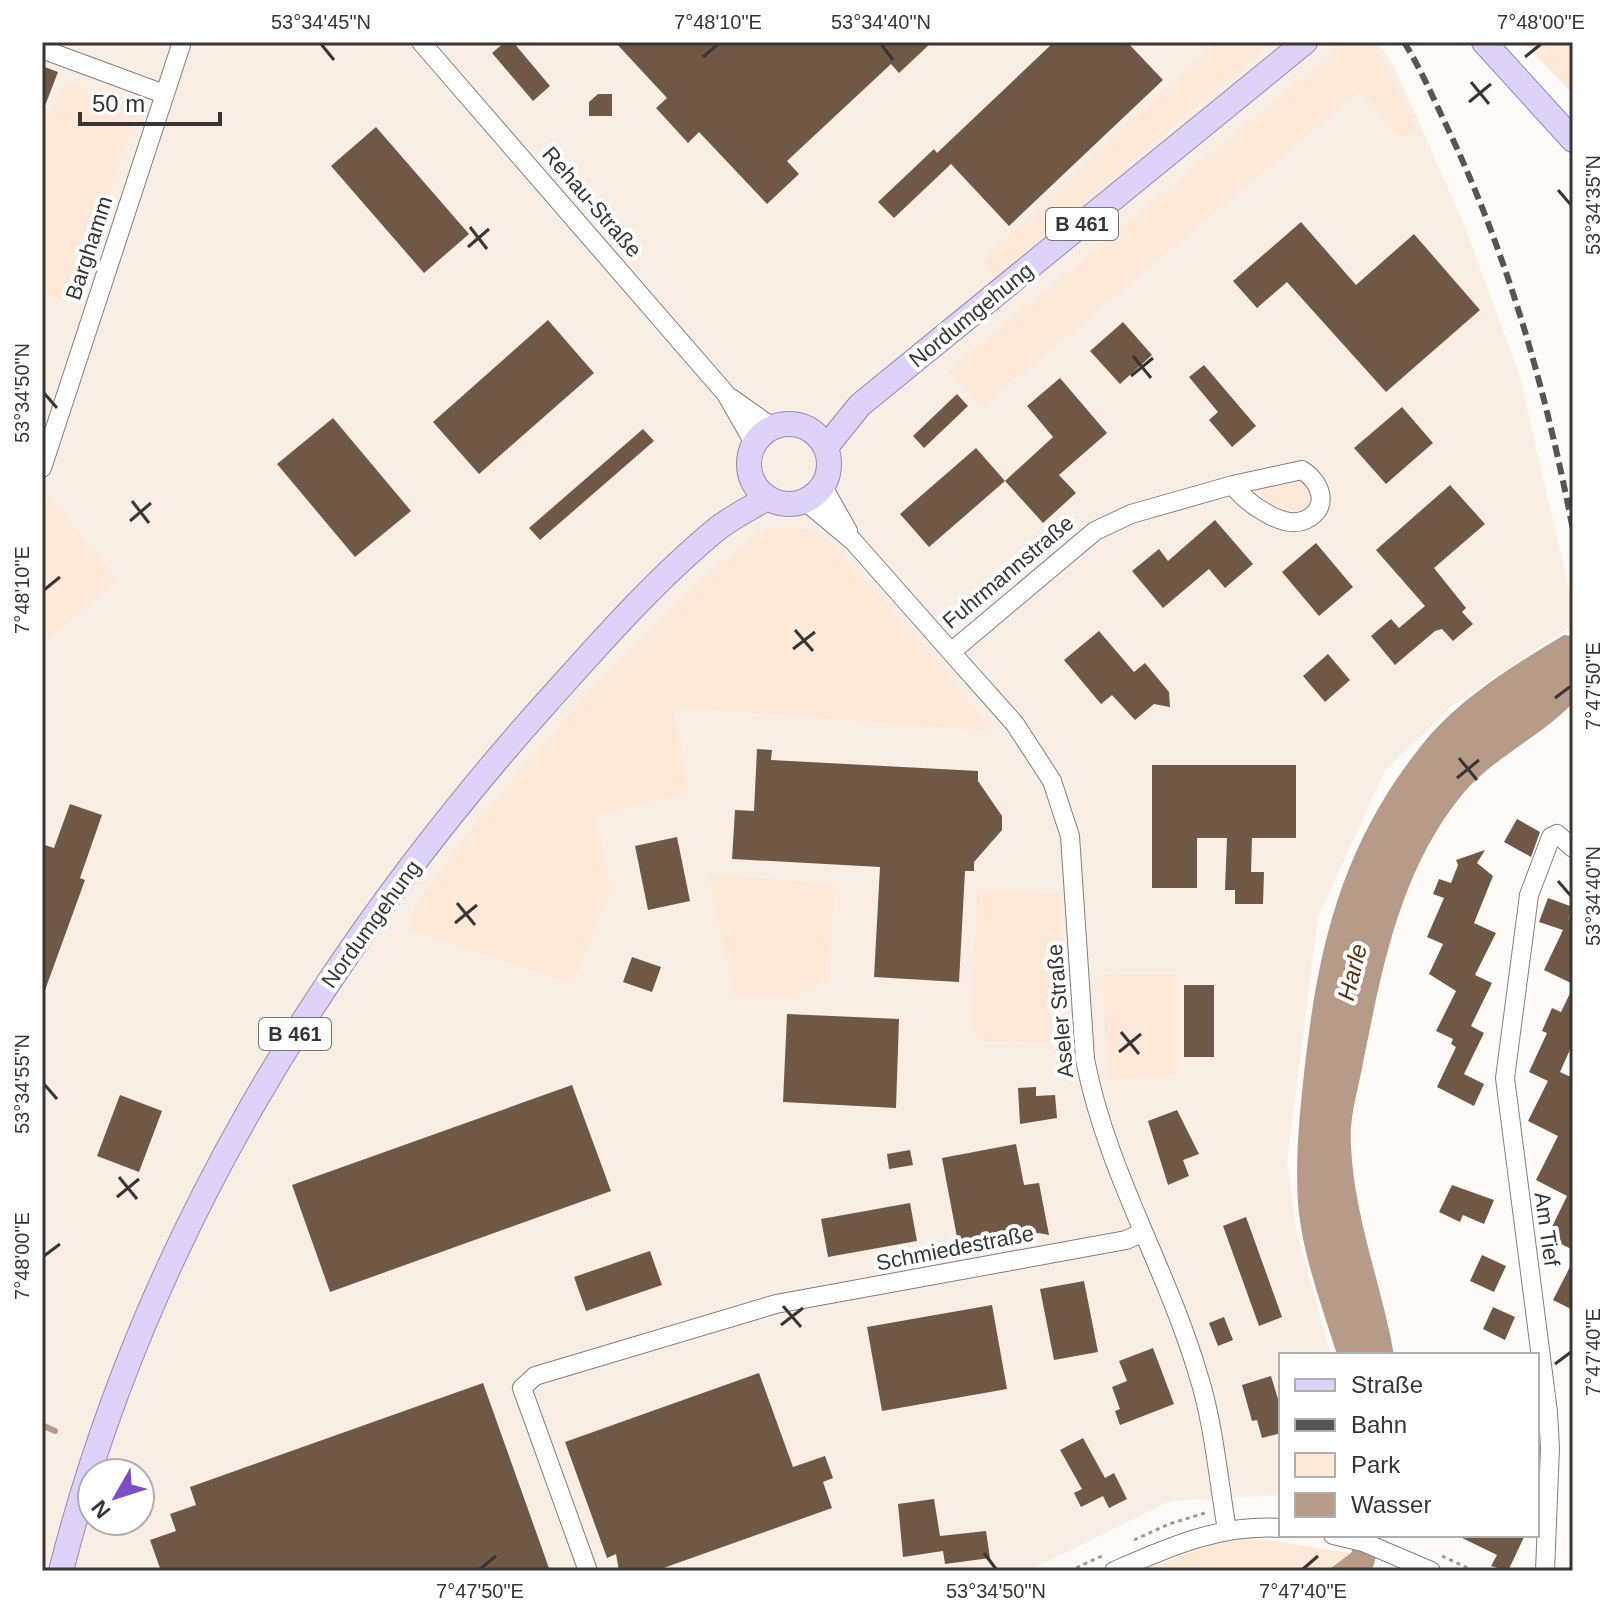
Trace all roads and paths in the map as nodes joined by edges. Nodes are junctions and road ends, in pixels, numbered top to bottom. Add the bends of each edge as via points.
1 (182, 42) edge
2 (421, 42) edge
3 (1305, 42) edge
4 (1484, 42) edge
5 (42, 49) edge
6 (164, 94) junction
7 (1573, 140) edge
8 (860, 405) junction
9 (807, 427) junction
10 (763, 435) junction
11 (826, 447) junction
12 (42, 468) edge
13 (751, 478) junction
14 (1233, 485) dead end
15 (814, 494) junction
16 (767, 498) junction
17 (720, 527) junction
18 (951, 652) junction
19 (1573, 848) edge
20 (1141, 1233) junction
21 (1279, 1528) edge
22 (1227, 1530) junction
23 (1342, 1537) edge
24 (61, 1571) edge
25 (588, 1571) edge
26 (1114, 1571) edge
27 (1431, 1571) edge
28 (1545, 1571) edge

1 - 6 street, Barghamm
2 - 10 street, Rehau-Straße
3 - 8 main road, Nordumgehung / B 461
4 - 7 main road
5 - 6 street
6 - 12 street, Barghamm
8 - 9 main road, Nordumgehung / B 461
8 - 11 main road, Nordumgehung / B 461
9 - 10 main road, Nordumgehung via 795,423
9 - 11 main road
10 - 13 main road, Nordumgehung via 750,454
11 - 15 main road via 829,472
13 - 16 main road
13 - 17 main road, Nordumgehung / B 461
14 - 18 street, Fuhrmannstraße via 1131,514 1095,531
15 - 16 main road via 792,504
15 - 18 street, Aseler Straße
16 - 17 main road, Nordumgehung / B 461
17 - 24 main road, Nordumgehung / B 461 via 664,577 501,754 349,952 288,1044 216,1167 162,1282 115,1392
18 - 20 street, Aseler Straße via 1029,743 1063,809 1070,836 1085,1059 1101,1126
19 - 28 street, Am Tief via 1557,834 1551,837 1529,895 1505,1078 1548,1412
20 - 22 street, Aseler Straße via 1198,1373
20 - 25 street, Schmiedestraße via 1126,1240 776,1304 535,1376 522,1388
21 - 22 street
22 - 26 street
23 - 27 street

